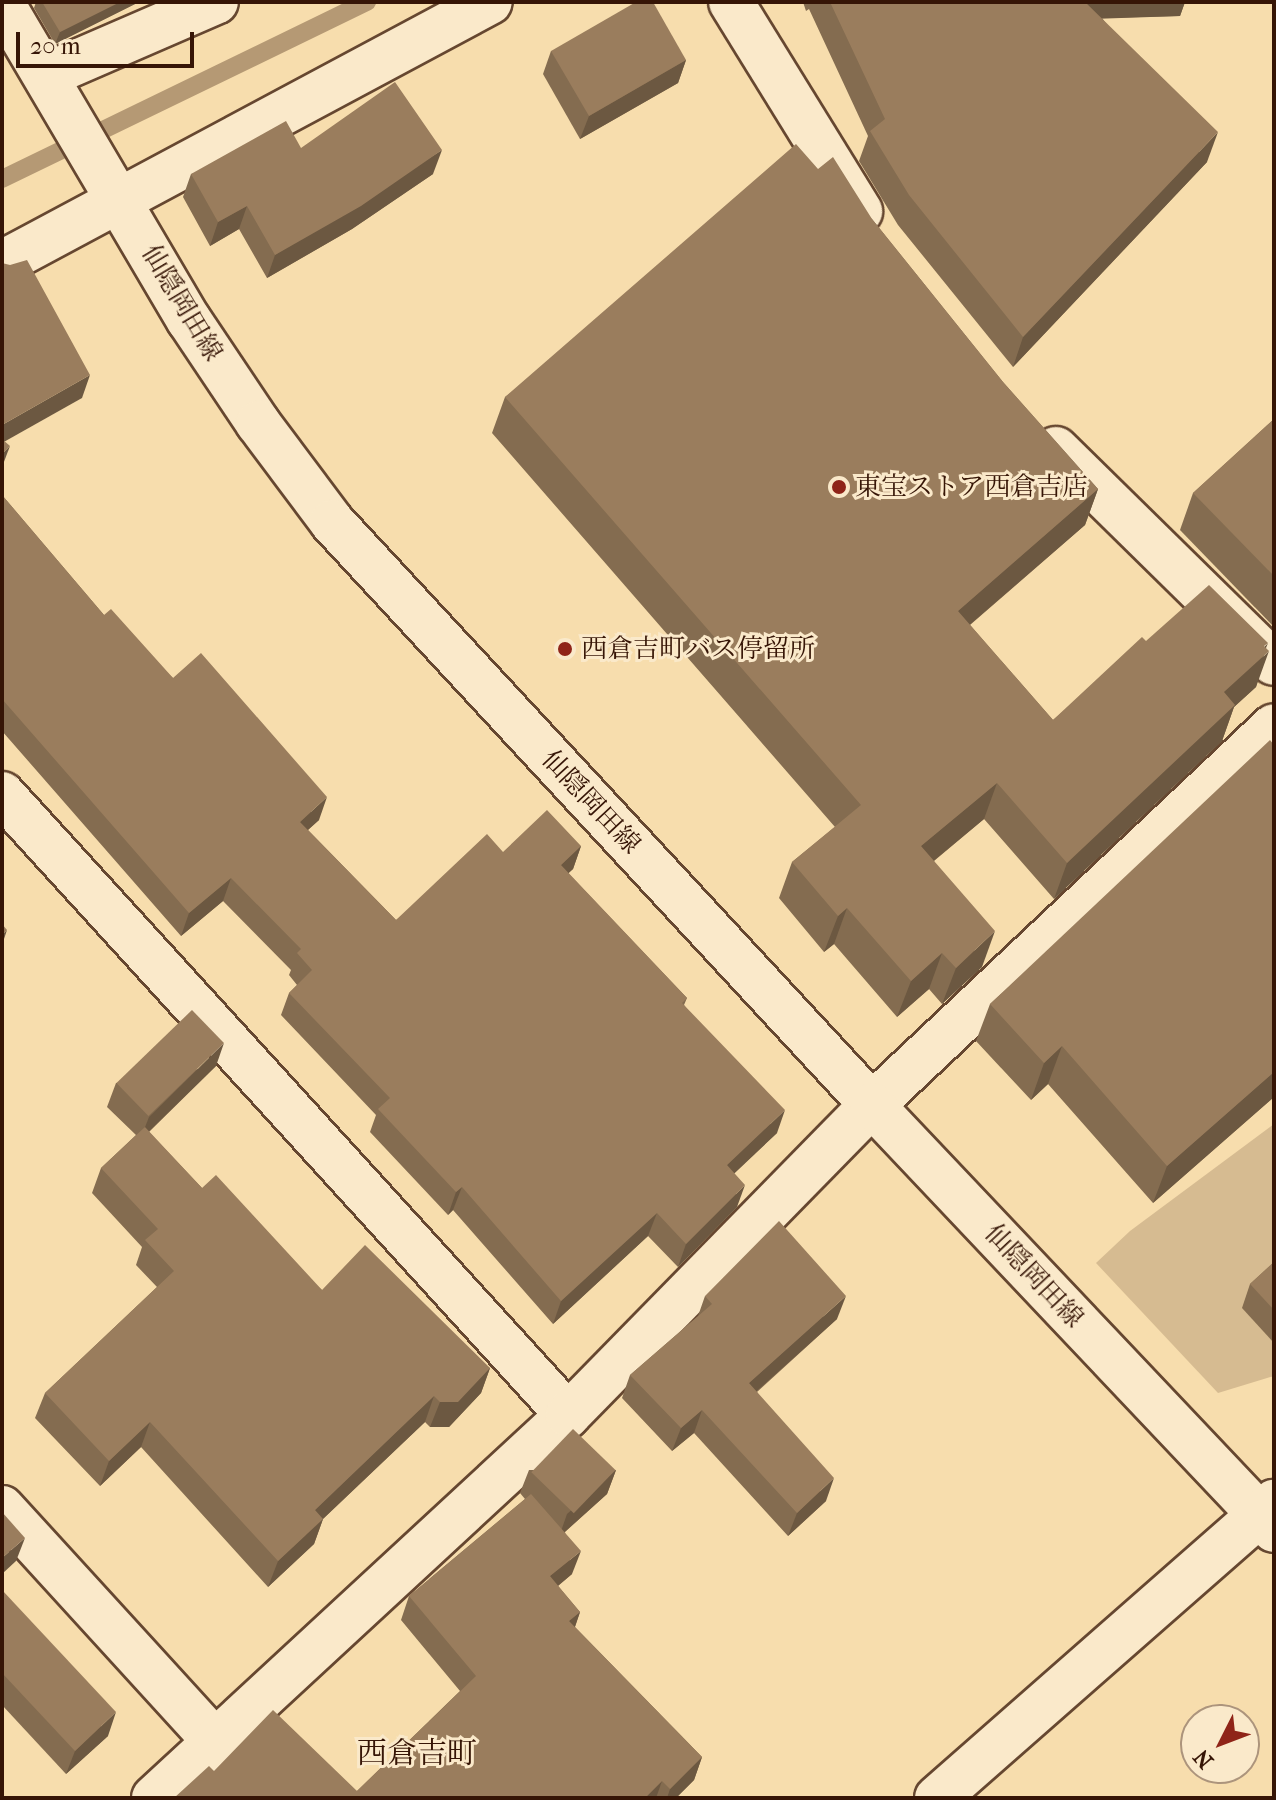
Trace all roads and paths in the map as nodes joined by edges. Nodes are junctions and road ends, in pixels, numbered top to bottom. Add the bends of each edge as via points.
1 (216, 2) edge
2 (490, 2) edge
3 (731, 2) edge
4 (2, 3) edge
5 (53, 86) junction
6 (114, 188) junction
7 (878, 239) edge
8 (2, 263) edge
9 (1031, 424) edge
10 (1274, 663) edge
11 (1274, 726) edge
12 (2, 794) edge
13 (872, 1105) junction
14 (568, 1415) junction
15 (2, 1508) edge
16 (1269, 1516) edge
17 (216, 1742) junction
18 (154, 1798) edge
19 (937, 1798) edge

1 - 5 street
2 - 6 street
3 - 7 street
4 - 5 street, 仙隠岡田線
5 - 6 street, 仙隠岡田線
6 - 8 street
6 - 13 street, 仙隠岡田線 via 189,320 332,522
9 - 10 street
11 - 13 street
12 - 14 street
13 - 14 street
13 - 16 street, 仙隠岡田線
14 - 17 street
15 - 17 street
16 - 19 street
17 - 18 street

